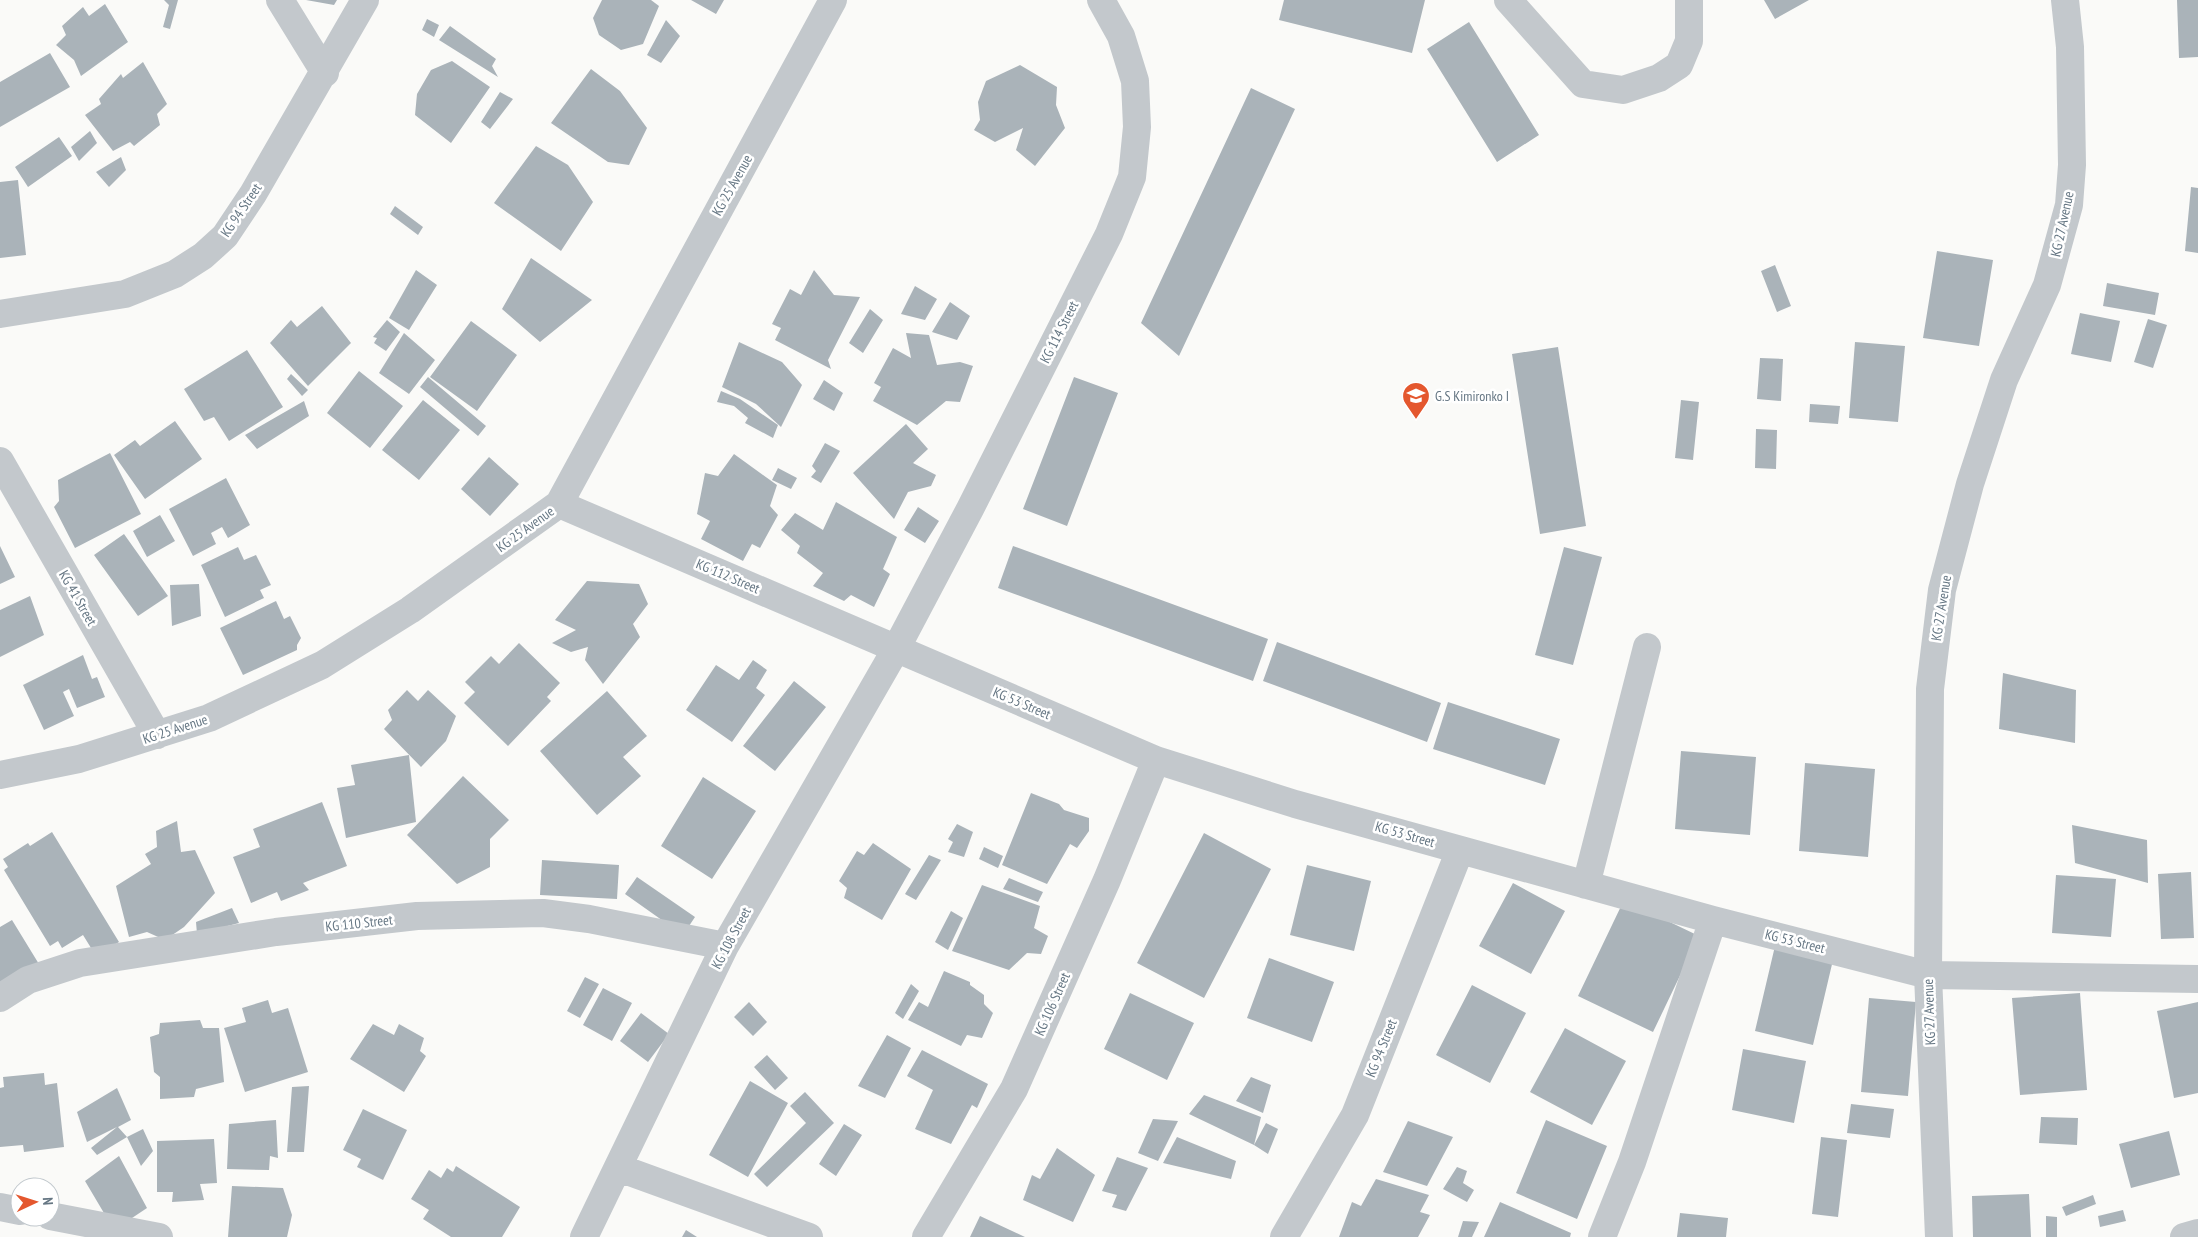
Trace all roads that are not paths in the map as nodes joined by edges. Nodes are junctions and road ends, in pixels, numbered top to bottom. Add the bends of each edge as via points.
1 (280, 0) edge
2 (365, 0) edge
3 (833, 0) edge
4 (1101, 0) edge
5 (1508, 0) edge
6 (1688, 0) edge
7 (2065, 0) edge
8 (325, 73) junction
9 (0, 314) edge
10 (0, 461) edge
11 (559, 504) junction
12 (1647, 647) dead end
13 (896, 649) junction
14 (157, 735) junction
15 (1156, 760) junction
16 (0, 775) edge
17 (1460, 850) junction
18 (1586, 885) junction
19 (1713, 920) junction
20 (725, 946) junction
21 (1928, 975) junction
22 (2198, 979) edge
23 (0, 998) edge
24 (619, 1168) junction
25 (60, 1218) edge
26 (2198, 1233) edge
27 (159, 1237) edge
28 (584, 1237) edge
29 (808, 1237) edge
30 (926, 1237) edge
31 (1284, 1237) edge
32 (1602, 1237) edge
33 (1939, 1237) edge
34 (2184, 1237) edge

1 - 8 street
2 - 8 street, KG 94 Street
3 - 11 street, KG 25 Avenue
4 - 13 street, KG 114 Street via 1121,36 1135,81 1137,127 1132,177 1109,234
5 - 6 street via 1583,84 1623,90 1659,78 1679,65 1689,41
7 - 21 street, KG 27 Avenue via 2070,57 2072,165 2069,205 2047,285 2004,380 1970,484 1942,590 1930,689
8 - 9 street, KG 94 Street via 225,236 203,256 175,274 126,294
10 - 14 street, KG 41 Street
11 - 13 street, KG 112 Street
11 - 14 street, KG 25 Avenue via 410,610 322,665 209,718
12 - 18 street
13 - 15 street, KG 53 Street
13 - 20 street, KG 108 Street
14 - 16 street, KG 25 Avenue via 79,759
15 - 17 street, KG 53 Street via 1295,804
15 - 30 street, KG 106 Street via 1107,880 1014,1089
17 - 18 street, KG 53 Street
17 - 31 street, KG 94 Street via 1355,1115
18 - 19 street, KG 53 Street
19 - 21 street, KG 53 Street
19 - 32 street via 1632,1162
20 - 23 street, KG 110 Street via 543,913 416,916 276,932 80,963 28,980
20 - 24 street, KG 108 Street
21 - 22 street, KG 53 Street
21 - 33 street, KG 27 Avenue
24 - 28 street, KG 108 Street
24 - 29 street
25 - 27 street
26 - 34 street

